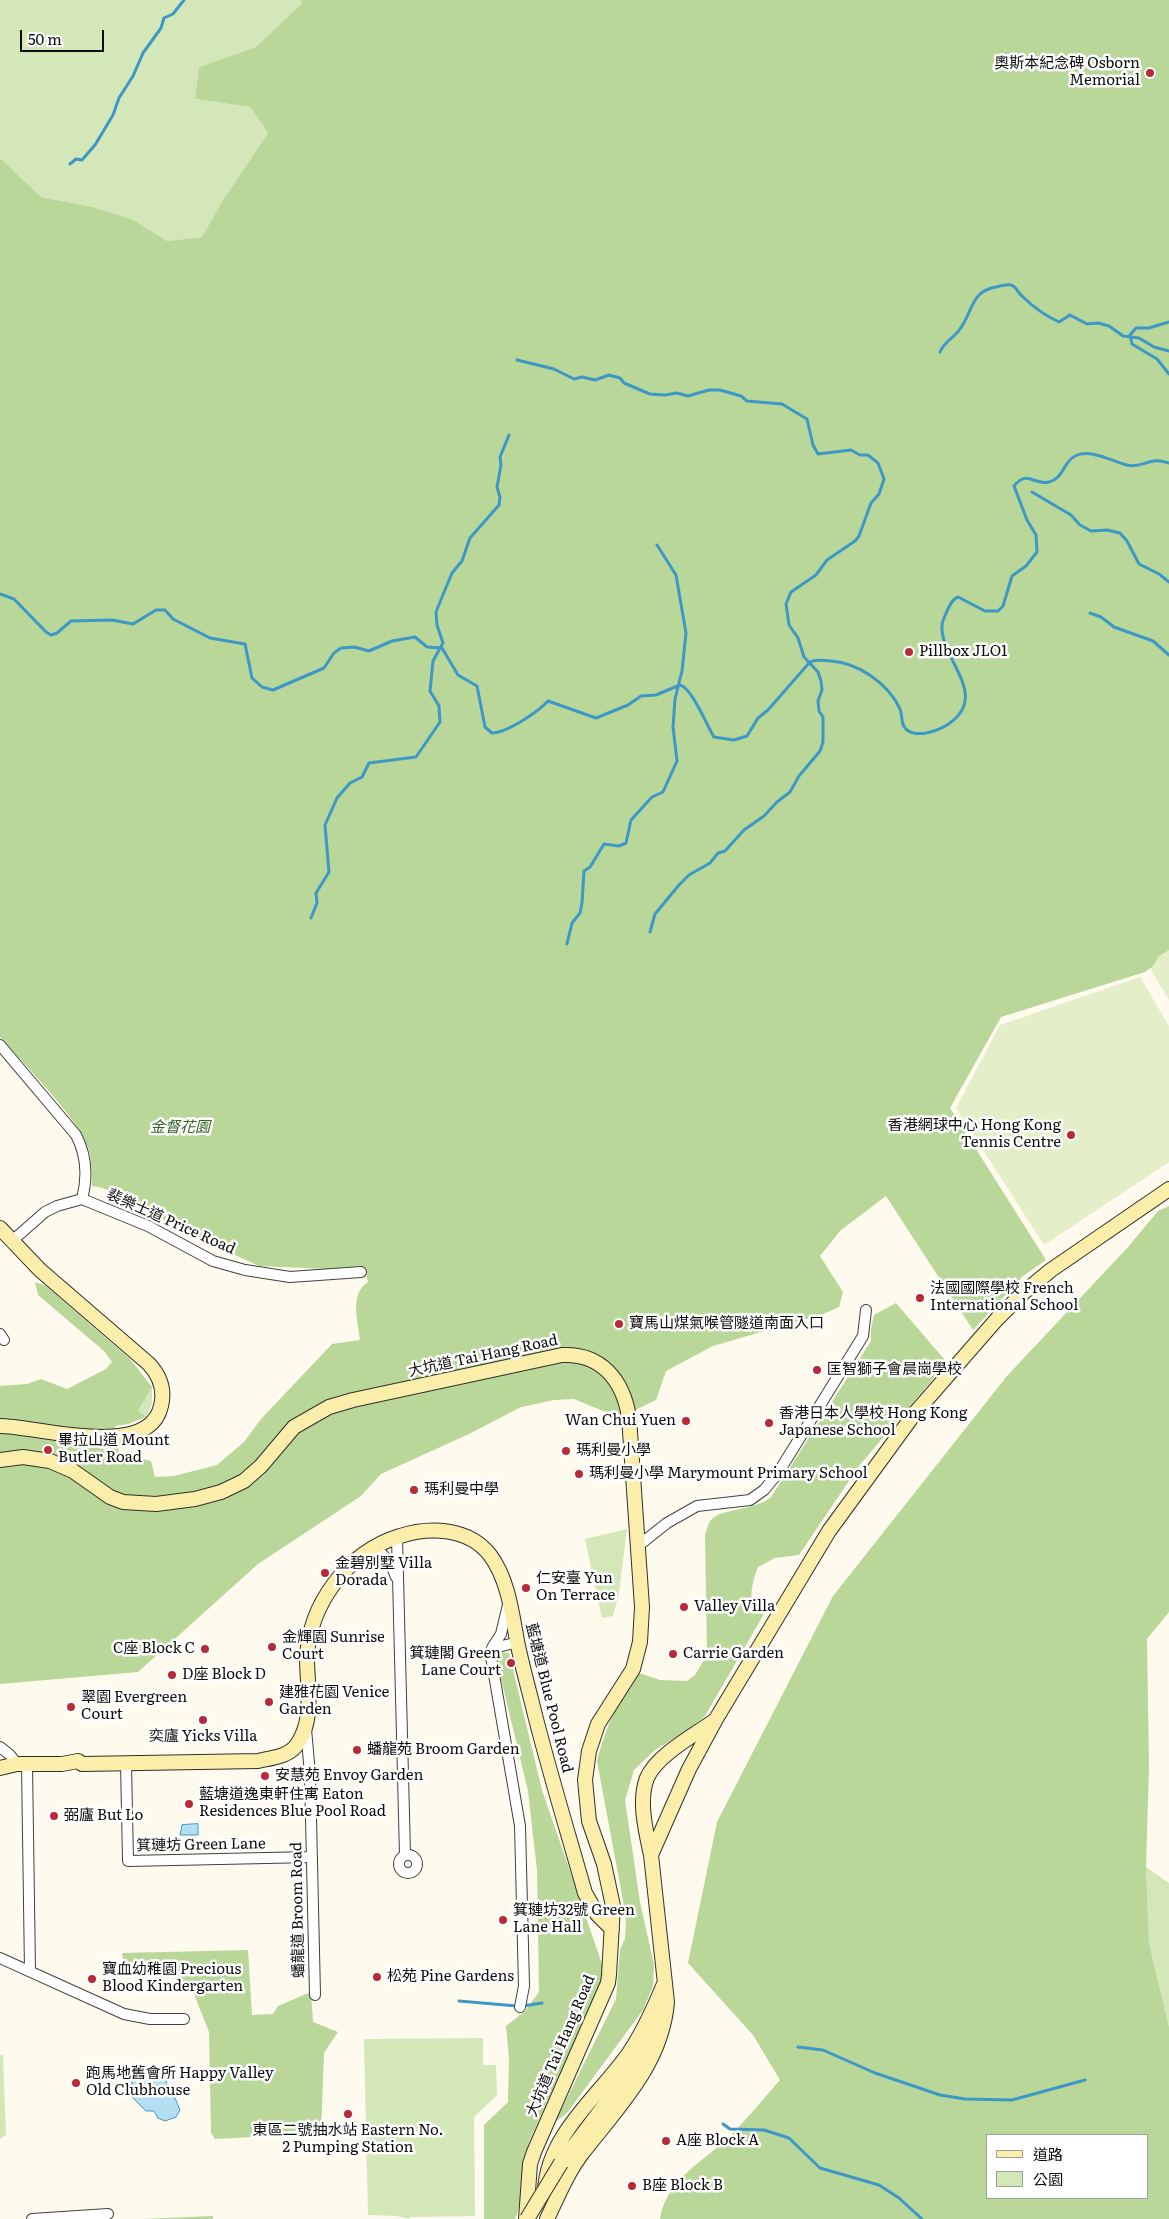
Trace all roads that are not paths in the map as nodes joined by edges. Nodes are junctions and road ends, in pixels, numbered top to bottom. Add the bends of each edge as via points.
1 (0, 1045) edge
2 (1169, 1189) edge
3 (82, 1199) junction
4 (0, 1228) edge
5 (12, 1241) junction
6 (361, 1272) dead end
7 (866, 1310) dead end
8 (0, 1426) edge
9 (0, 1460) edge
10 (397, 1536) junction
11 (638, 1546) junction
12 (376, 1548) junction
13 (399, 1583) junction
14 (509, 1599) junction
15 (518, 1642) junction
16 (491, 1661) junction
17 (716, 1719) junction
18 (306, 1727) junction
19 (296, 1746) junction
20 (0, 1748) edge
21 (664, 1757) junction
22 (126, 1763) junction
23 (22, 1765) junction
24 (309, 1765) junction
25 (0, 1768) edge
26 (689, 1769) junction
27 (405, 1855) dead end
28 (651, 1855) junction
29 (312, 1857) junction
30 (612, 1929) junction
31 (0, 1958) edge
32 (30, 1971) junction
33 (664, 1984) junction
34 (315, 1995) dead end
35 (521, 2003) dead end
36 (184, 2019) dead end
37 (108, 2214) dead end
38 (32, 2219) edge
39 (526, 2219) edge
40 (546, 2219) edge

1 - 3 street via 76,1135 83,1151 87,1179
2 - 17 main road via 1023,1293 916,1413 829,1531
3 - 5 street, 裴樂士道 Price Road via 46,1212
3 - 6 street, 裴樂士道 Price Road via 148,1226 213,1260 245,1270 290,1277
4 - 5 main road
5 - 8 main road via 40,1270 149,1364 160,1380 163,1396 154,1421 140,1432 126,1436 75,1435
7 - 11 street via 863,1336 778,1473 764,1490 750,1500 697,1506 667,1523
9 - 11 main road, 大坑道 Tai Hang Road via 23,1457 50,1461 123,1502 156,1504 194,1499 221,1492 244,1481 294,1427 329,1407 546,1358 576,1355 593,1360 610,1372 626,1399
10 - 12 main road, 藍塘道 Blue Pool Road
10 - 13 street
10 - 14 main road, 藍塘道 Blue Pool Road via 418,1531 444,1531 473,1541 490,1556
11 - 30 main road, 大坑道 Tai Hang Road via 642,1615 638,1654 629,1675 598,1724 589,1751 585,1780 589,1821 610,1886
12 - 13 street via 390,1562
12 - 18 main road, 藍塘道 Blue Pool Road via 337,1580 318,1610 307,1656
13 - 27 street
14 - 15 main road, 藍塘道 Blue Pool Road
14 - 16 street via 502,1634 492,1648
15 - 16 street via 495,1648
15 - 30 main road, 藍塘道 Blue Pool Road via 548,1766 585,1893 597,1914
16 - 35 street via 518,1816 524,1986
17 - 21 main road
17 - 26 main road
18 - 19 main road, 藍塘道 Blue Pool Road
18 - 24 street, 蟠龍道 Broom Road
19 - 22 main road via 278,1757 258,1760
19 - 24 street
20 - 23 street
21 - 26 main road via 683,1758
21 - 28 main road via 647,1778 644,1798
22 - 23 main road via 102,1759 82,1764
22 - 29 street, 箕璉坊 Green Lane via 128,1861
23 - 25 main road
23 - 32 street
24 - 29 street, 蟠龍道 Broom Road
26 - 28 main road
28 - 33 main road
29 - 34 street, 蟠龍道 Broom Road
30 - 39 main road, 大坑道 Tai Hang Road via 608,1984 530,2164
31 - 32 street
32 - 36 street via 124,2014 150,2019
33 - 39 main road, bridge via 658,2021 638,2062 561,2162
33 - 40 main road via 666,2020 658,2045 638,2081 583,2152
33 - 40 main road via 653,2012 630,2052 568,2130 554,2153 545,2184
37 - 38 street

